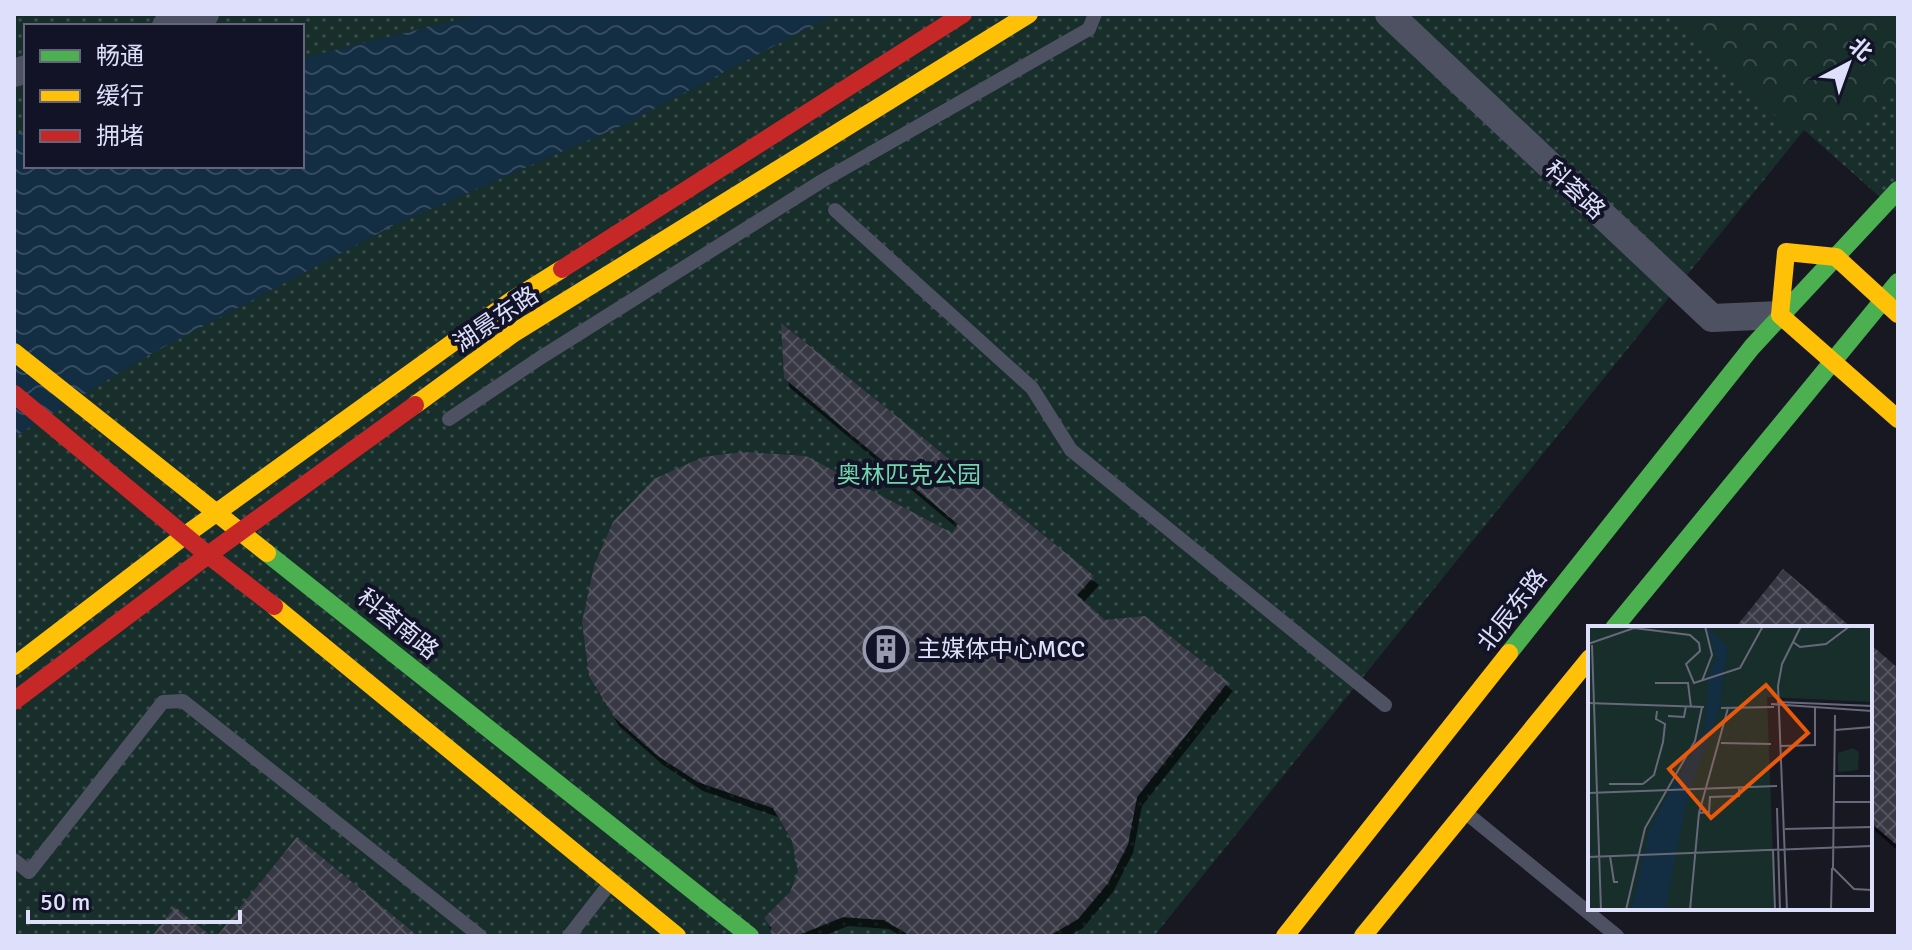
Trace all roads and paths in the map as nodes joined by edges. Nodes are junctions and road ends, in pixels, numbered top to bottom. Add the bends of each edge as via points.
1 (205, 14) edge
2 (963, 14) edge
3 (1029, 14) edge
4 (1095, 14) edge
5 (1389, 14) edge
6 (172, 24) edge
7 (1898, 190) edge
8 (835, 210) dead end
9 (1836, 257) junction
10 (1898, 282) edge
11 (1884, 300) junction
12 (1898, 314) edge
13 (1780, 315) junction
14 (14, 352) edge
15 (1833, 361) junction
16 (14, 394) edge
17 (449, 419) dead end
18 (1898, 419) edge
19 (218, 513) junction
20 (241, 531) junction
21 (184, 536) junction
22 (208, 555) junction
23 (1616, 626) edge
24 (1588, 660) edge
25 (14, 666) edge
26 (14, 701) edge
27 (1385, 705) dead end
28 (1465, 811) junction
29 (14, 860) edge
30 (611, 882) junction
31 (480, 936) edge
32 (569, 936) edge
33 (677, 936) edge
34 (750, 936) edge
35 (1285, 936) edge
36 (1363, 936) edge
37 (1617, 936) edge

1 - 6 street
2 - 19 street, 湖景东路 via 512,300
3 - 20 street, 湖景东路 via 514,333
4 - 17 lane via 1089,29 822,181
5 - 13 street, 科荟路 via 1712,318
7 - 9 street, 北辰东路
8 - 27 lane via 1032,388 1071,450
9 - 11 street
9 - 13 street, 北辰东路
9 - 13 street via 1786,252
10 - 11 street
11 - 12 street
11 - 15 street
13 - 15 street
13 - 35 street, 北辰东路
14 - 19 street, 科荟南路
15 - 18 street
15 - 23 street
16 - 21 street
19 - 20 street, 科荟南路
19 - 21 street, 湖景东路
20 - 22 street, 湖景东路
20 - 34 street, 科荟南路
21 - 22 street
21 - 25 street, 湖景东路
22 - 26 street, 湖景东路
22 - 30 street
24 - 28 street
28 - 36 street
28 - 37 lane
29 - 31 lane via 29,872 163,702 183,701
30 - 32 lane
30 - 33 street

